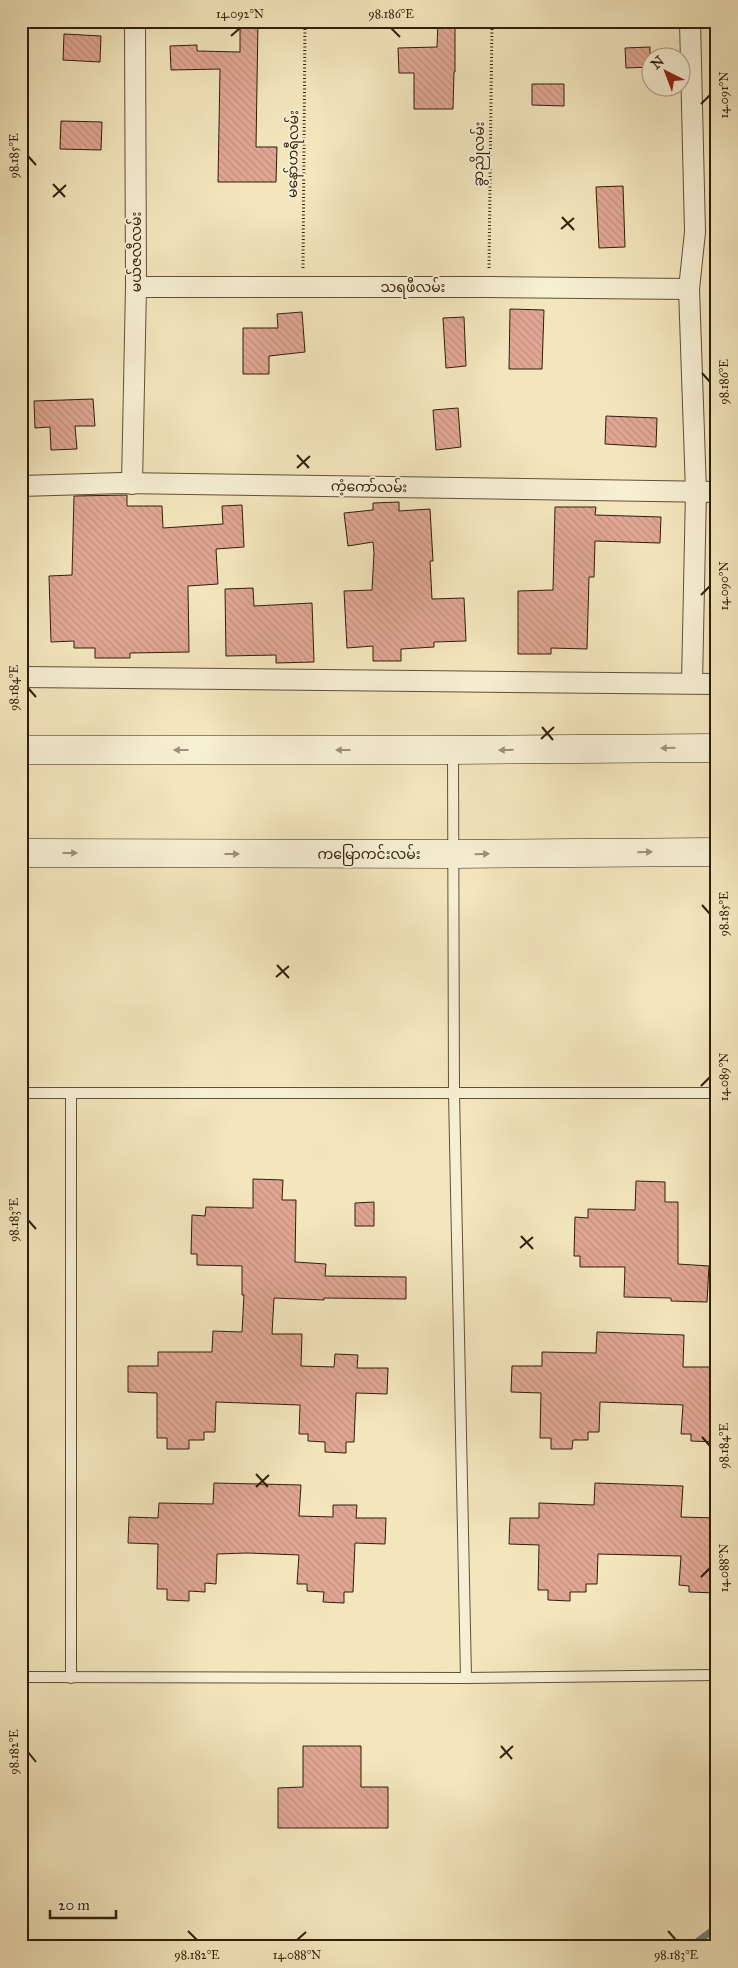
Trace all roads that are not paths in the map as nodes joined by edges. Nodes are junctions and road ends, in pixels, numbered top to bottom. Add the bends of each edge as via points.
1 (135, 21) edge
2 (690, 21) edge
3 (136, 287) junction
4 (689, 289) junction
5 (132, 484) junction
6 (21, 486) edge
7 (696, 491) junction
8 (717, 492) edge
9 (21, 678) edge
10 (692, 683) junction
11 (717, 684) edge
12 (717, 748) edge
13 (21, 750) edge
14 (453, 750) junction
15 (717, 852) edge
16 (21, 853) edge
17 (453, 854) junction
18 (21, 1093) edge
19 (71, 1093) junction
20 (454, 1093) junction
21 (717, 1093) edge
22 (717, 1675) edge
23 (21, 1677) edge
24 (71, 1678) junction
25 (466, 1678) junction

1 - 3 street, မယ်ဇလီလမ်း
2 - 4 street via 695,232
3 - 4 street, သရဖီလမ်း
3 - 5 street, မယ်ဇလီလမ်း
4 - 7 street
5 - 6 street, ကံ့ကော်လမ်း
5 - 7 street, ကံ့ကော်လမ်း
7 - 8 street, ကံ့ကော်လမ်း
7 - 10 street
9 - 10 street
10 - 11 street
12 -> 14 main road
14 -> 13 main road
14 - 17 lane
17 -> 15 main road, ကမြောကင်းလမ်း
16 -> 17 main road, ကမြောကင်းလမ်း
17 - 20 lane
18 - 19 lane
19 - 20 lane
19 - 24 lane
20 - 21 lane
20 - 25 lane
22 - 25 lane
23 - 24 lane
24 - 25 lane

